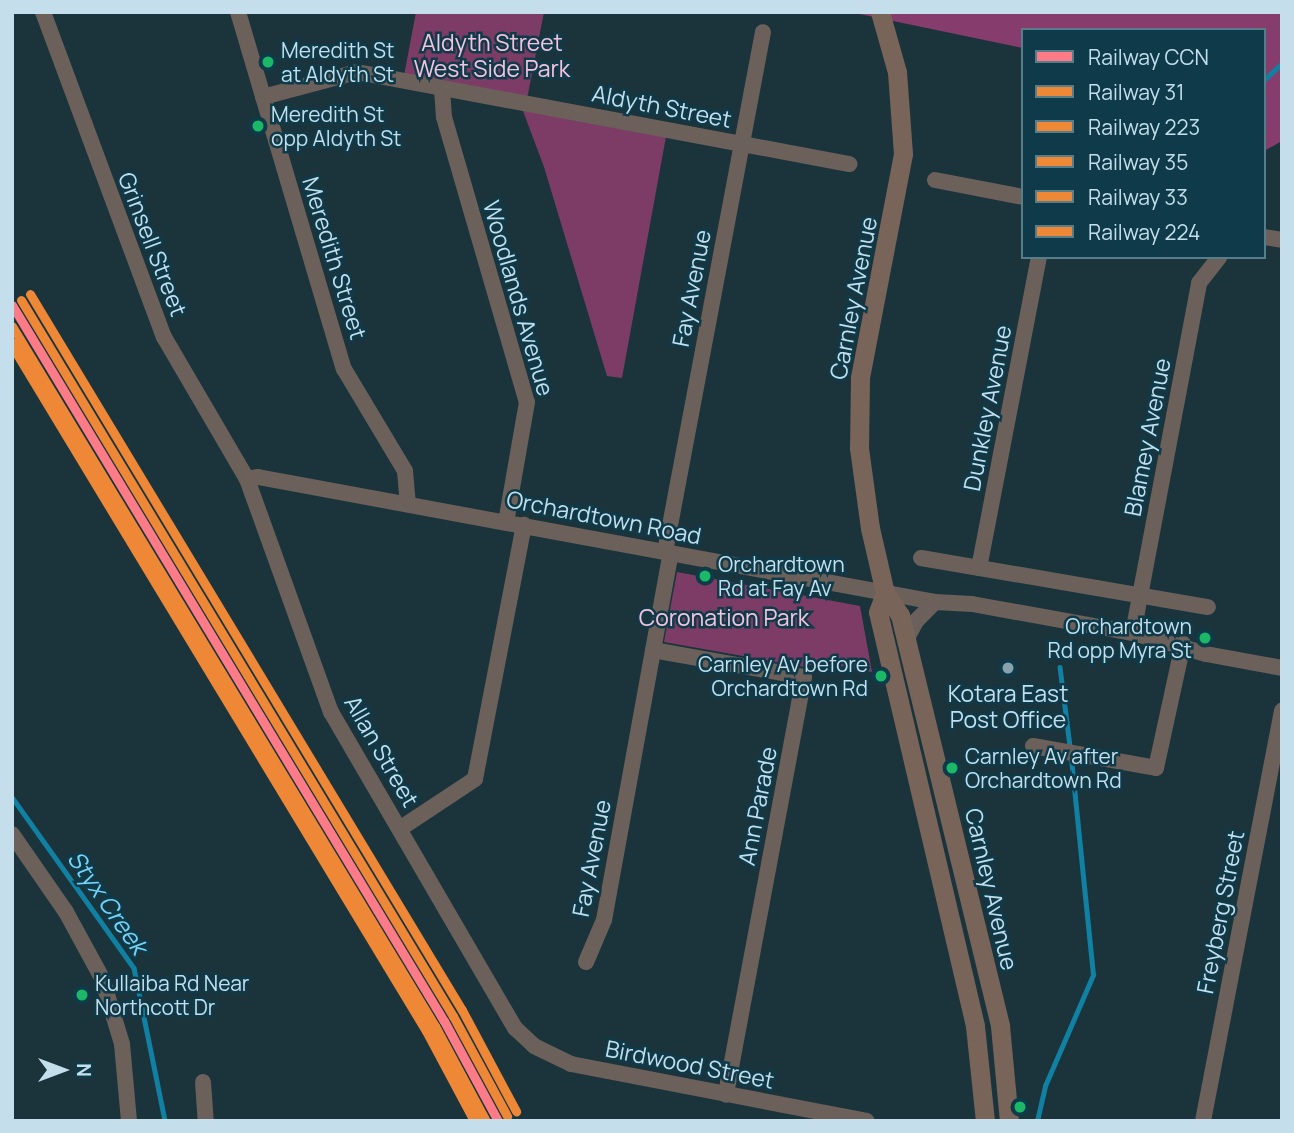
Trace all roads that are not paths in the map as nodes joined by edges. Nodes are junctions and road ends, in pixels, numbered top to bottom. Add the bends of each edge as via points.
1 (43, 12) edge
2 (238, 12) edge
3 (880, 12) edge
4 (763, 32) dead end
5 (442, 89) junction
6 (263, 97) junction
7 (741, 144) junction
8 (849, 164) dead end
9 (935, 180) dead end
10 (1021, 197) edge
11 (1039, 259) edge
12 (1217, 259) edge
13 (247, 479) junction
14 (408, 505) junction
15 (506, 522) junction
16 (524, 525) junction
17 (668, 552) junction
18 (921, 558) dead end
19 (979, 568) junction
20 (885, 593) junction
21 (1140, 597) junction
22 (935, 602) junction
23 (1208, 607) dead end
24 (1133, 632) junction
25 (905, 640) junction
26 (1183, 644) junction
27 (653, 650) junction
28 (1282, 668) edge
29 (1282, 711) edge
30 (1033, 747) dead end
31 (401, 828) junction
32 (12, 834) edge
33 (586, 962) dead end
34 (515, 1028) joint
35 (203, 1082) dead end
36 (726, 1095) junction
37 (126, 1117) edge
38 (833, 1118) edge
39 (206, 1121) edge
40 (867, 1121) edge
41 (985, 1121) edge
42 (1009, 1121) edge
43 (1203, 1121) edge

1 - 13 street, Grinsell Street via 164,337
2 - 6 street, Meredith Street
3 - 20 main road, Carnley Avenue via 897,72 903,154 860,378 859,448
4 - 7 street, Fay Avenue
5 - 6 street, Aldyth Street via 352,71
5 - 7 street, Aldyth Street
5 - 15 street, Woodlands Avenue via 444,117 527,402
6 - 14 street, Meredith Street via 344,369 405,471
7 - 8 street, Aldyth Street
7 - 17 street, Fay Avenue
9 - 10 street
11 - 19 street, Dunkley Avenue
12 - 21 street, Blamey Avenue via 1199,283
13 - 14 street, Orchardtown Road
13 - 31 street, Allan Street via 331,712
14 - 15 street, Orchardtown Road
15 - 16 street, Orchardtown Road
16 - 17 street, Orchardtown Road
16 - 31 street via 475,779
17 - 20 street, Orchardtown Road
17 - 27 street, Fay Avenue
18 - 19 street
19 - 21 street
20 - 22 street, Orchardtown Road
20 - 25 main road, Carnley Avenue via 900,615
20 - 41 main road, Carnley Avenue via 878,612 975,1026
21 - 23 street
21 - 24 street, Blamey Avenue
22 - 24 street, Orchardtown Road via 972,604
22 - 25 street
24 - 26 street, Orchardtown Road
25 - 42 main road, Carnley Avenue via 1000,1026
26 - 28 street, Orchardtown Road via 1206,654
26 - 30 street via 1156,768
27 - 33 street, Fay Avenue via 604,920
27 - 36 street, Ann Parade via 804,677
29 - 43 street, Freyberg Street
31 - 34 street, Allan Street
32 - 37 street via 66,912 102,978 122,1044
34 - 36 street, Birdwood Street via 534,1046 571,1064
35 - 39 street
36 - 38 street, Birdwood Street
38 - 40 street, Birdwood Street

